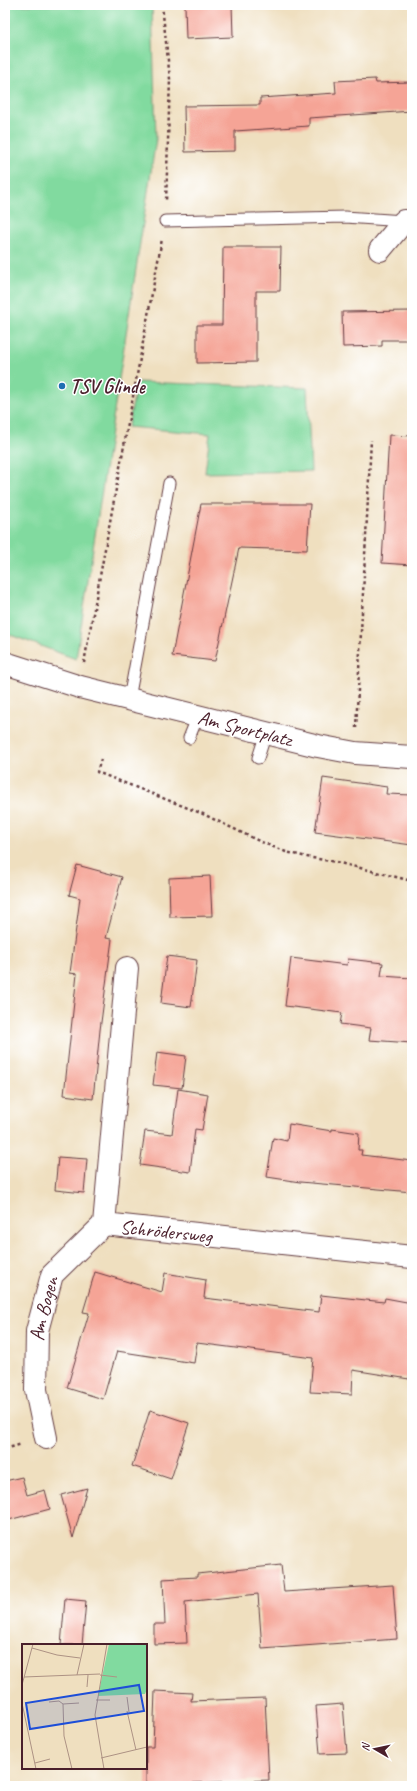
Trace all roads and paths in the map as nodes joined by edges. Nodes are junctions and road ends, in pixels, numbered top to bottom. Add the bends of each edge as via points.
1 (162, 5) edge
2 (165, 221) junction
3 (408, 221) edge
4 (380, 250) dead end
5 (371, 440) dead end
6 (169, 483) dead end
7 (5, 663) edge
8 (80, 687) junction
9 (129, 699) junction
10 (198, 716) junction
11 (266, 733) junction
12 (189, 738) dead end
13 (355, 752) junction
14 (412, 757) edge
15 (258, 758) dead end
16 (101, 759) dead end
17 (412, 881) edge
18 (127, 968) dead end
19 (104, 1224) junction
20 (412, 1257) edge
21 (46, 1438) dead end

1 - 2 path via 170,79
2 - 3 lane via 345,216
2 - 8 path
3 - 4 street
5 - 13 path
6 - 9 lane
7 - 8 street, Am Sportplatz
8 - 9 street, Am Sportplatz
9 - 10 street, Am Sportplatz
10 - 11 street, Am Sportplatz
10 - 12 lane
11 - 13 street, Am Sportplatz
11 - 15 lane
13 - 14 street, Am Sportplatz
16 - 17 path via 98,772 203,814 266,844 300,856
18 - 19 street, Schrödersweg
19 - 20 street, Schrödersweg
19 - 21 street, Am Bogen via 52,1275 48,1289 37,1331 36,1390

